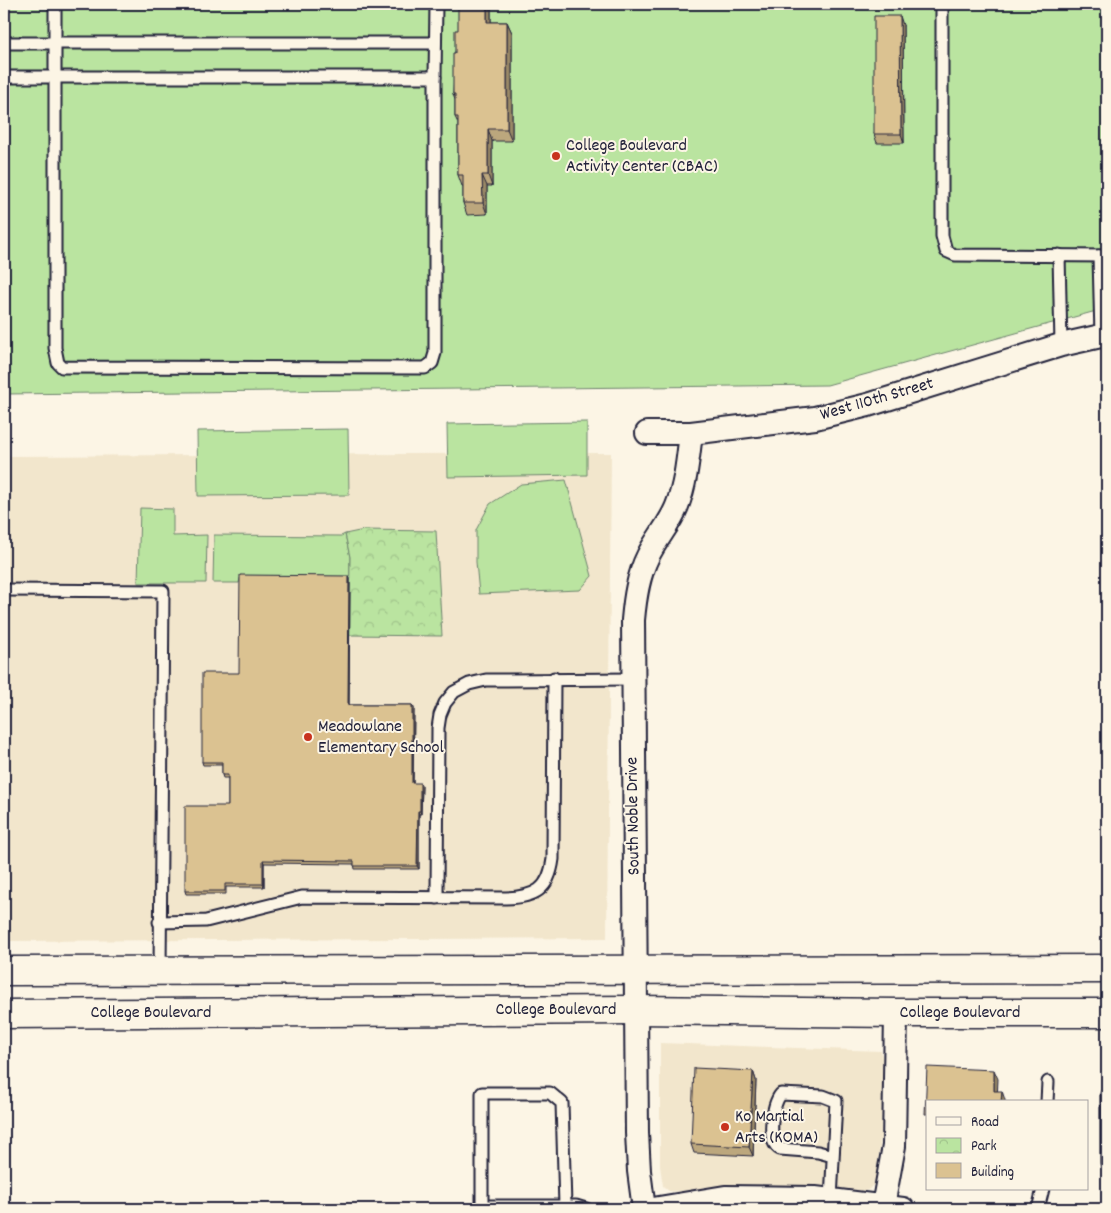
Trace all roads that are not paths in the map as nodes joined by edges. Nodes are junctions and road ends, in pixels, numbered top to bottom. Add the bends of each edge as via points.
1 (55, 4) edge
2 (436, 4) edge
3 (942, 4) edge
4 (4, 43) edge
5 (55, 43) junction
6 (436, 43) junction
7 (4, 77) edge
8 (56, 77) junction
9 (436, 77) junction
10 (1059, 255) junction
11 (1103, 256) edge
12 (1105, 336) edge
13 (1061, 345) junction
14 (647, 433) dead end
15 (691, 433) junction
16 (4, 590) edge
17 (554, 678) junction
18 (633, 679) junction
19 (437, 898) junction
20 (160, 922) junction
21 (1107, 969) edge
22 (4, 971) edge
23 (160, 971) junction
24 (636, 971) junction
25 (636, 1010) junction
26 (896, 1013) junction
27 (1107, 1013) edge
28 (4, 1014) edge
29 (1048, 1082) dead end
30 (1107, 1094) edge
31 (1047, 1100) edge
32 (833, 1156) junction
33 (1107, 1162) edge
34 (1043, 1190) edge
35 (831, 1200) junction
36 (565, 1206) junction
37 (890, 1208) edge
38 (586, 1209) edge
39 (644, 1209) edge
40 (653, 1209) edge
41 (1038, 1209) edge

1 - 5 lane
2 - 6 lane
3 - 10 lane via 942,236 946,251 955,255
4 - 5 lane
5 - 6 lane
5 - 8 lane
6 - 9 lane
7 - 8 lane
8 - 9 lane
8 - 9 lane via 55,348 62,367 425,368 432,363 435,353
10 - 11 lane
10 - 13 lane
11 - 12 lane
12 - 13 street, West 110th Street
13 - 15 street, West 110th Street via 868,405 815,418
14 - 15 street, West 110th Street
15 - 18 street, South Noble Drive via 677,506 640,576 633,620
16 - 20 lane via 164,591
17 - 18 lane
17 - 19 lane via 486,680 454,692 445,703 438,728
17 - 19 lane via 553,859 548,879 533,894 522,898
18 - 24 street, South Noble Drive
19 - 20 lane via 302,897 206,921
20 - 23 lane
21 - 24 main road
22 - 23 main road
23 - 24 main road
24 - 25 street, South Noble Drive
25 - 26 main road, College Boulevard
25 - 28 main road, College Boulevard
25 - 39 street, South Noble Drive via 637,1133
26 - 27 main road, College Boulevard
26 - 37 street
29 - 31 lane
30 - 33 lane
32 - 32 lane via 836,1101 823,1096 781,1094 773,1109 772,1130 776,1147
32 - 35 lane
34 - 41 lane
35 - 37 street
35 - 40 street via 725,1197
36 - 36 lane via 482,1206 482,1093 550,1093 562,1102
36 - 38 lane

